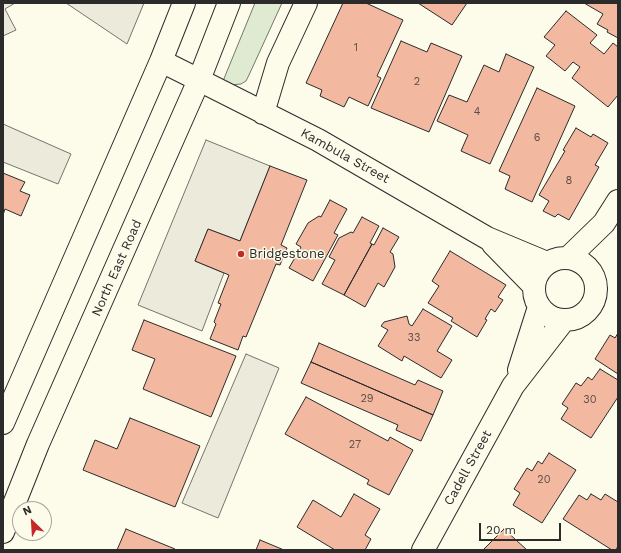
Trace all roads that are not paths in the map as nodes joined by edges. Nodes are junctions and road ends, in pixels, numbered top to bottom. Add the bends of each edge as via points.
1 (184, 3) edge
2 (229, 3) edge
3 (306, 3) edge
4 (161, 61) junction
5 (199, 80) junction
6 (263, 113) junction
7 (618, 201) edge
8 (604, 223) junction
9 (487, 238) junction
10 (568, 258) junction
11 (548, 263) junction
12 (592, 275) junction
13 (536, 296) junction
14 (564, 320) junction
15 (513, 386) junction
16 (3, 423) edge
17 (3, 532) edge
18 (423, 550) edge

1 - 4 main road
2 - 5 main road, North East Road
3 - 6 main road via 278,63
4 - 5 main road, Kambula Street
4 - 16 main road
5 - 6 main road, Kambula Street
5 - 17 main road, North East Road via 38,444
6 - 9 main road, Kambula Street via 318,140
7 - 8 main road
8 - 10 main road
8 - 12 main road
9 - 11 main road, Kambula Street
9 - 13 main road, Kambula Street
10 - 11 main road
10 - 12 main road via 579,261
11 - 13 main road via 537,276
12 - 14 main road via 596,285 591,305 584,313
13 - 14 main road via 547,315
13 - 15 main road, Cadell Street
14 - 15 main road, Cadell Street
15 - 18 main road, Cadell Street

